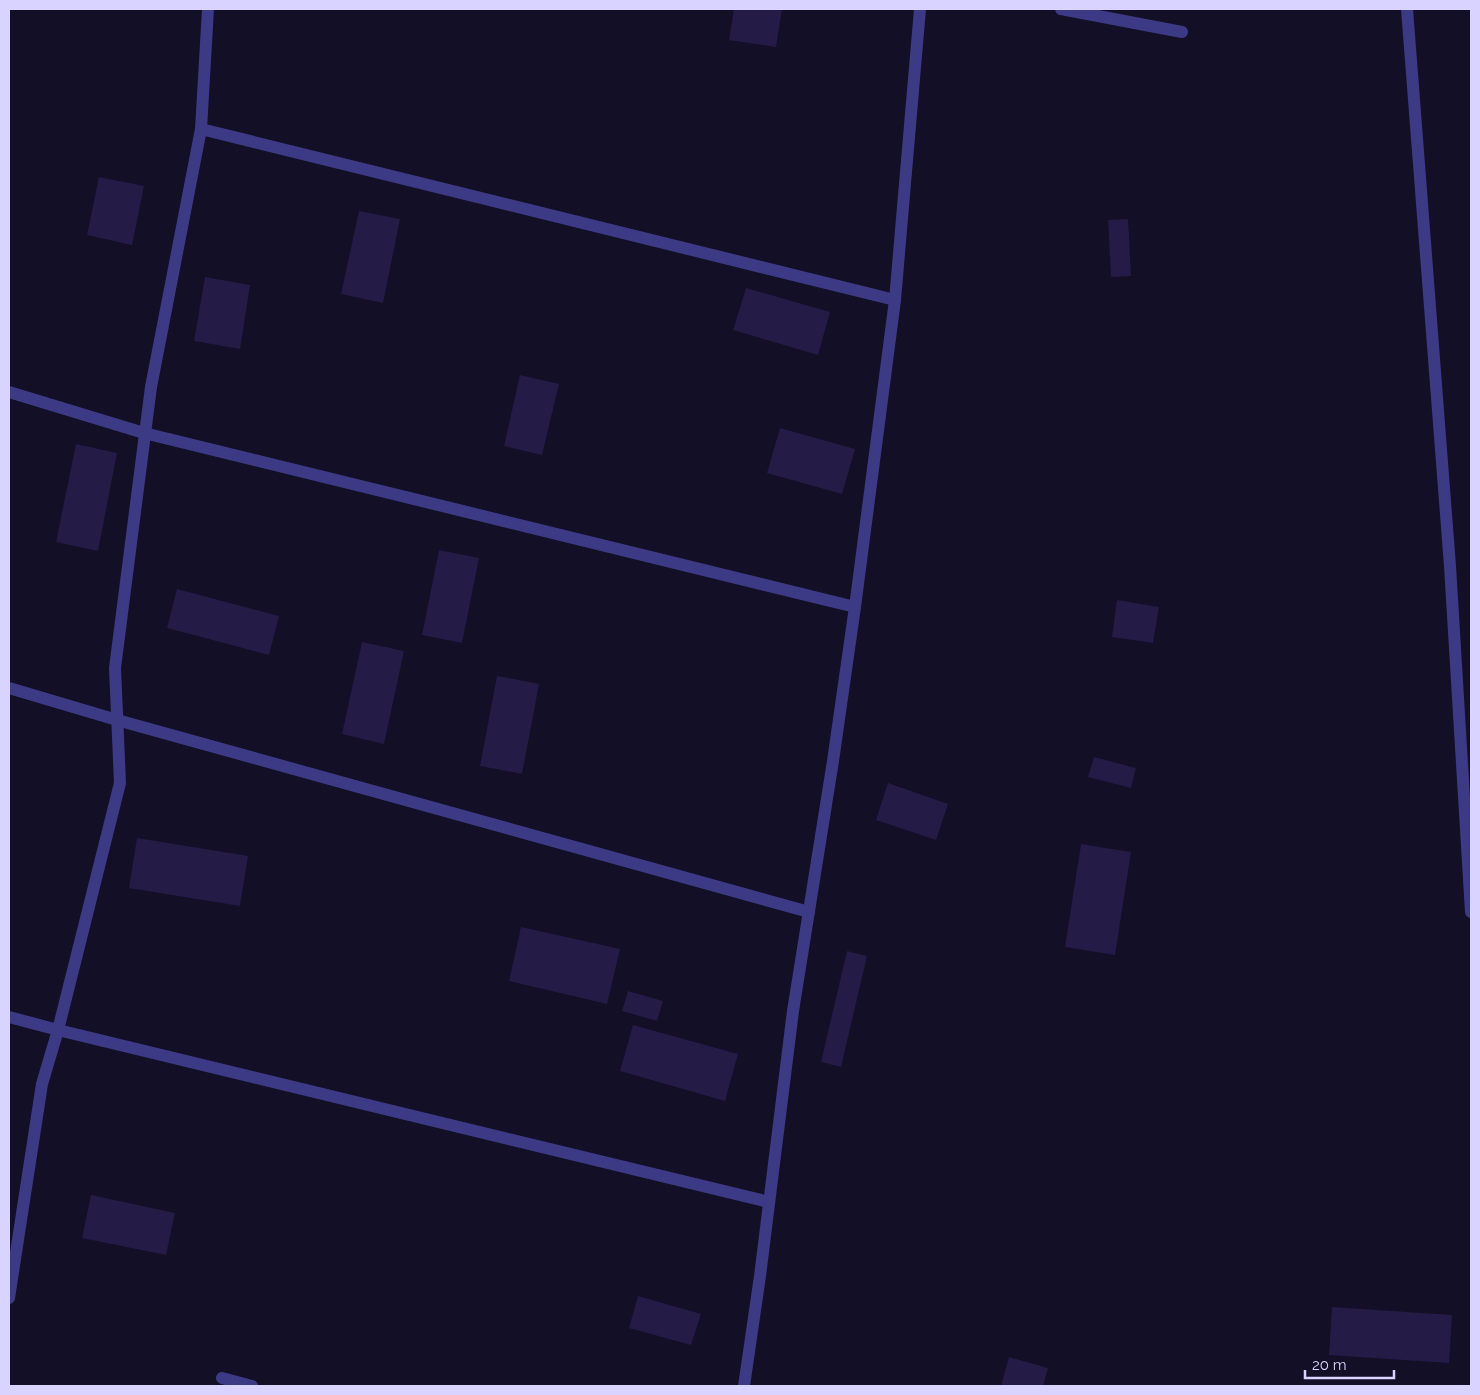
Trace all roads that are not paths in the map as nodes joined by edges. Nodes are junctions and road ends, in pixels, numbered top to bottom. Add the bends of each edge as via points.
1 (208, 9) edge
2 (920, 9) edge
3 (1061, 9) edge
4 (1407, 9) edge
5 (1182, 32) dead end
6 (201, 128) junction
7 (895, 300) junction
8 (9, 392) edge
9 (144, 433) junction
10 (855, 607) junction
11 (9, 688) edge
12 (117, 720) junction
13 (809, 912) junction
14 (1471, 912) edge
15 (9, 1017) edge
16 (58, 1030) junction
17 (769, 1202) junction
18 (9, 1298) edge
19 (222, 1378) dead end
20 (252, 1386) edge
21 (744, 1386) edge

1 - 6 street
2 - 7 street
3 - 5 street
4 - 14 street via 1450,566
6 - 7 street
6 - 9 street
7 - 10 street
8 - 9 street
9 - 10 street
9 - 12 street via 115,668
10 - 13 street
11 - 12 street
12 - 13 street
12 - 16 street via 120,783
13 - 17 street
15 - 16 street
16 - 17 street
16 - 18 street via 42,1084
17 - 21 street
19 - 20 street

